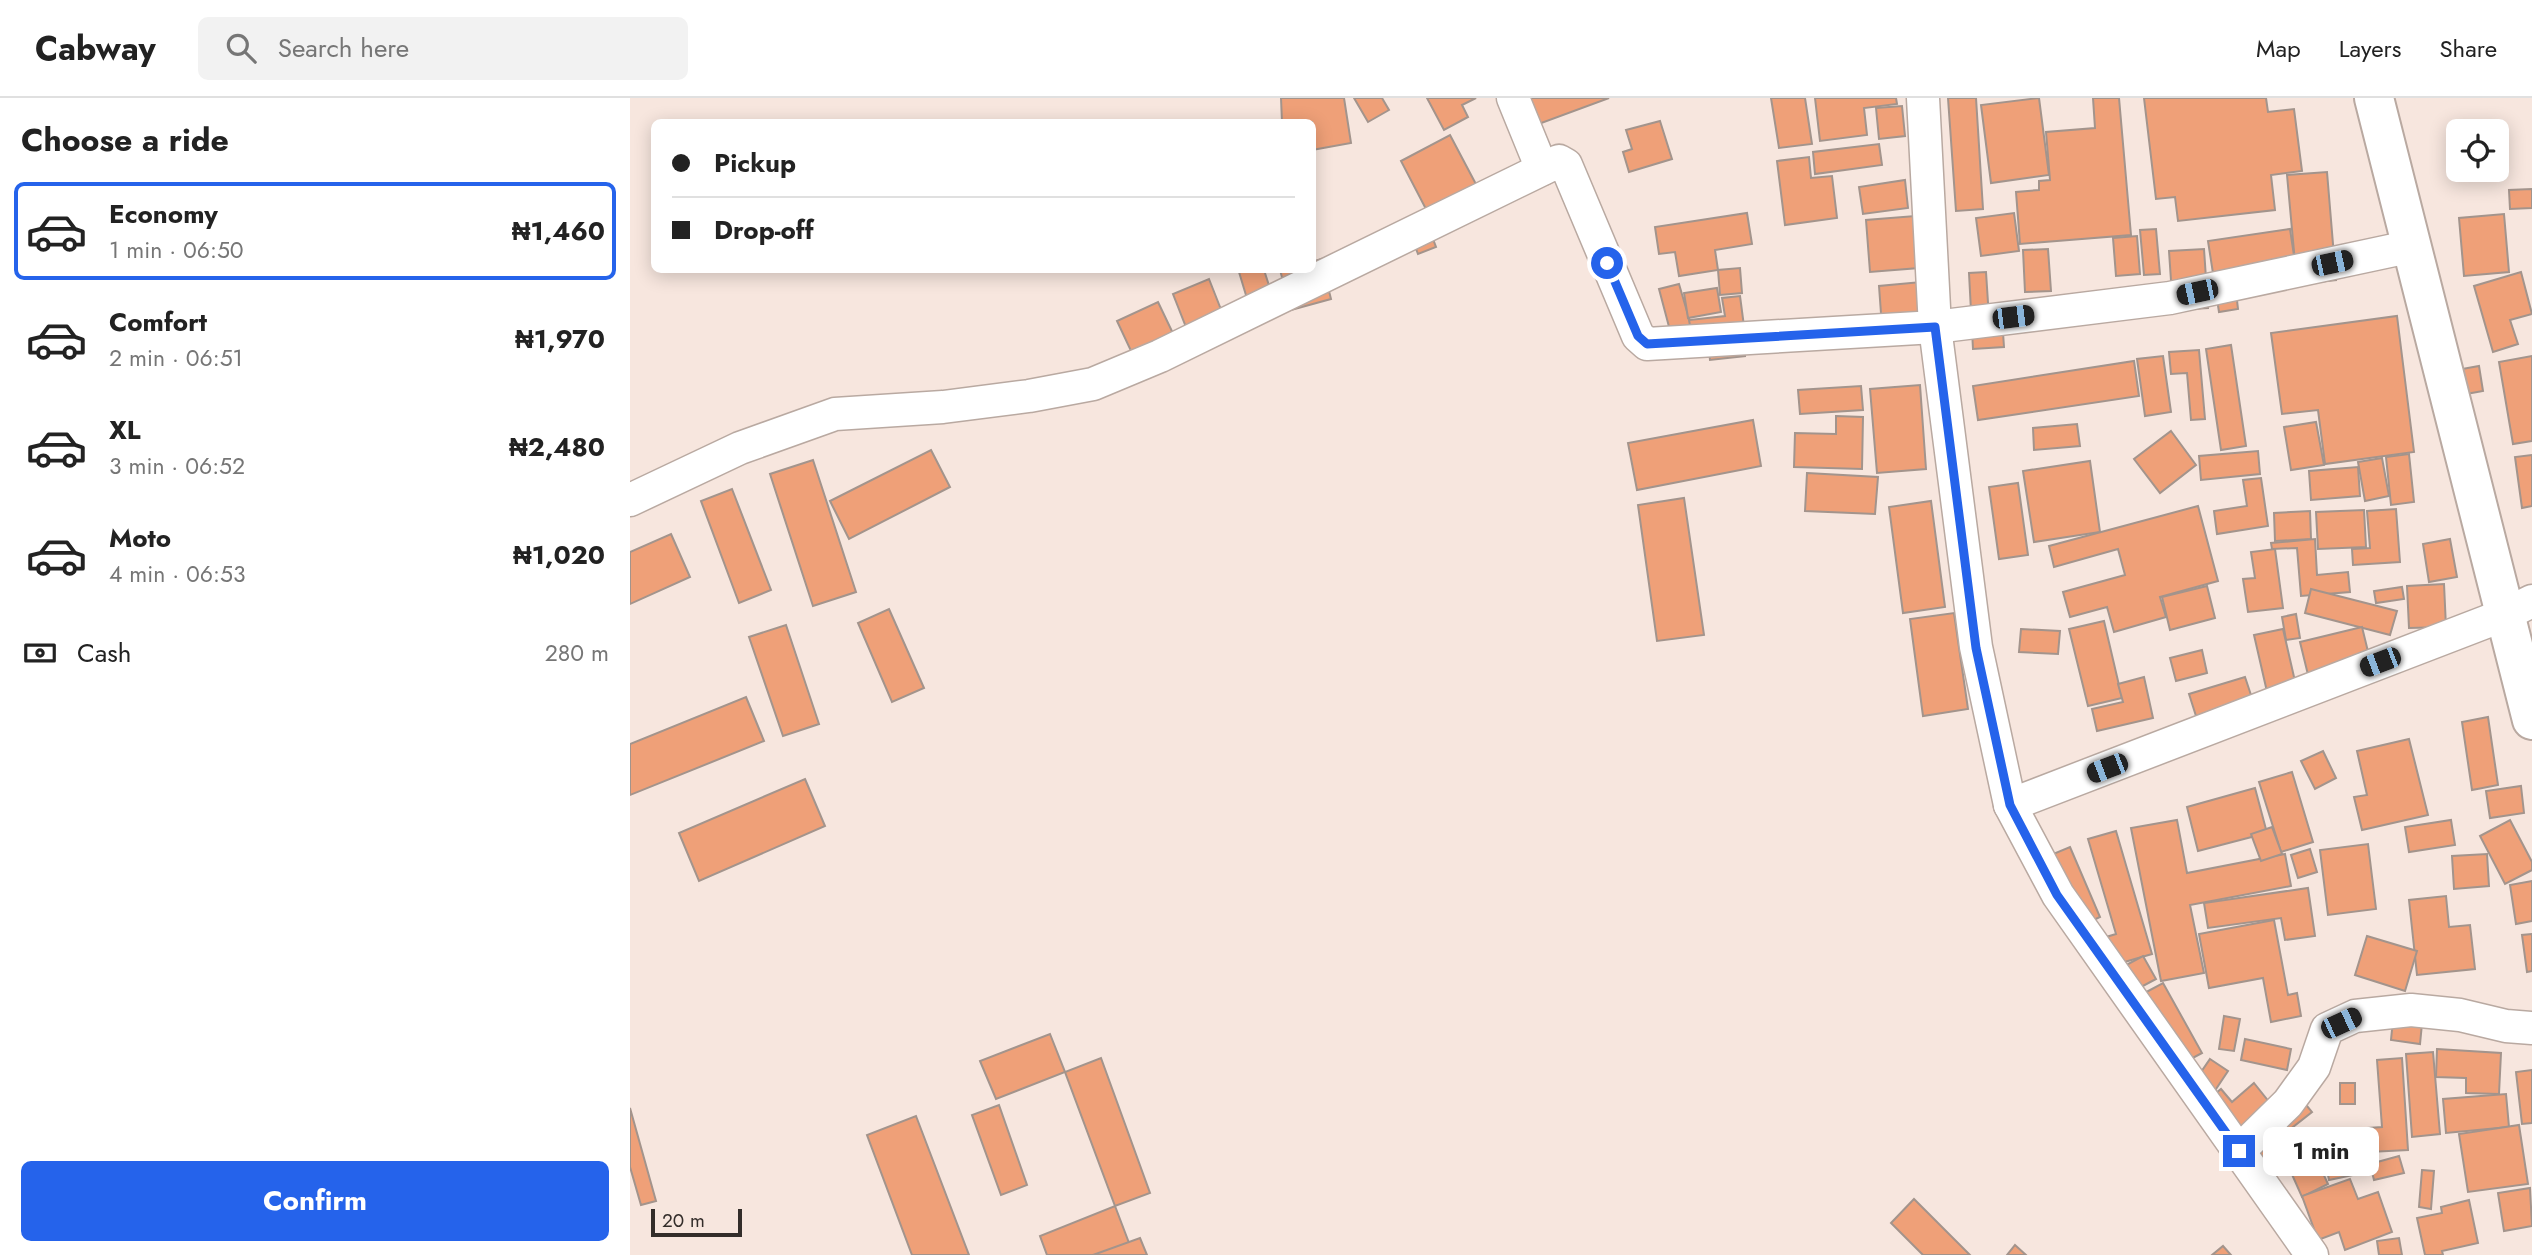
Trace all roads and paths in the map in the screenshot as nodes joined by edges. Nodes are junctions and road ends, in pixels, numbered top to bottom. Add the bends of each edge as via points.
1 (1513, 98) edge
2 (1923, 98) edge
3 (2374, 98) edge
4 (1542, 169) junction
5 (2413, 246) junction
6 (1935, 327) junction
7 (630, 500) edge
8 (2518, 608) edge
9 (2532, 720) edge
10 (2010, 805) junction
11 (2532, 1028) edge
12 (2239, 1151) junction
13 (2312, 1255) edge

1 - 4 street
2 - 6 street
3 - 5 main road
4 - 6 street via 1559,161 1566,165 1638,336 1647,344
4 - 7 street via 1160,356 1093,384 943,407 835,414 740,448
5 - 6 street via 2169,298
5 - 8 main road
6 - 10 street via 1976,648
8 - 9 main road
8 - 10 street
10 - 12 street via 2057,895
11 - 12 street via 2411,1010 2355,1016 2327,1029 2314,1068
12 - 13 street

